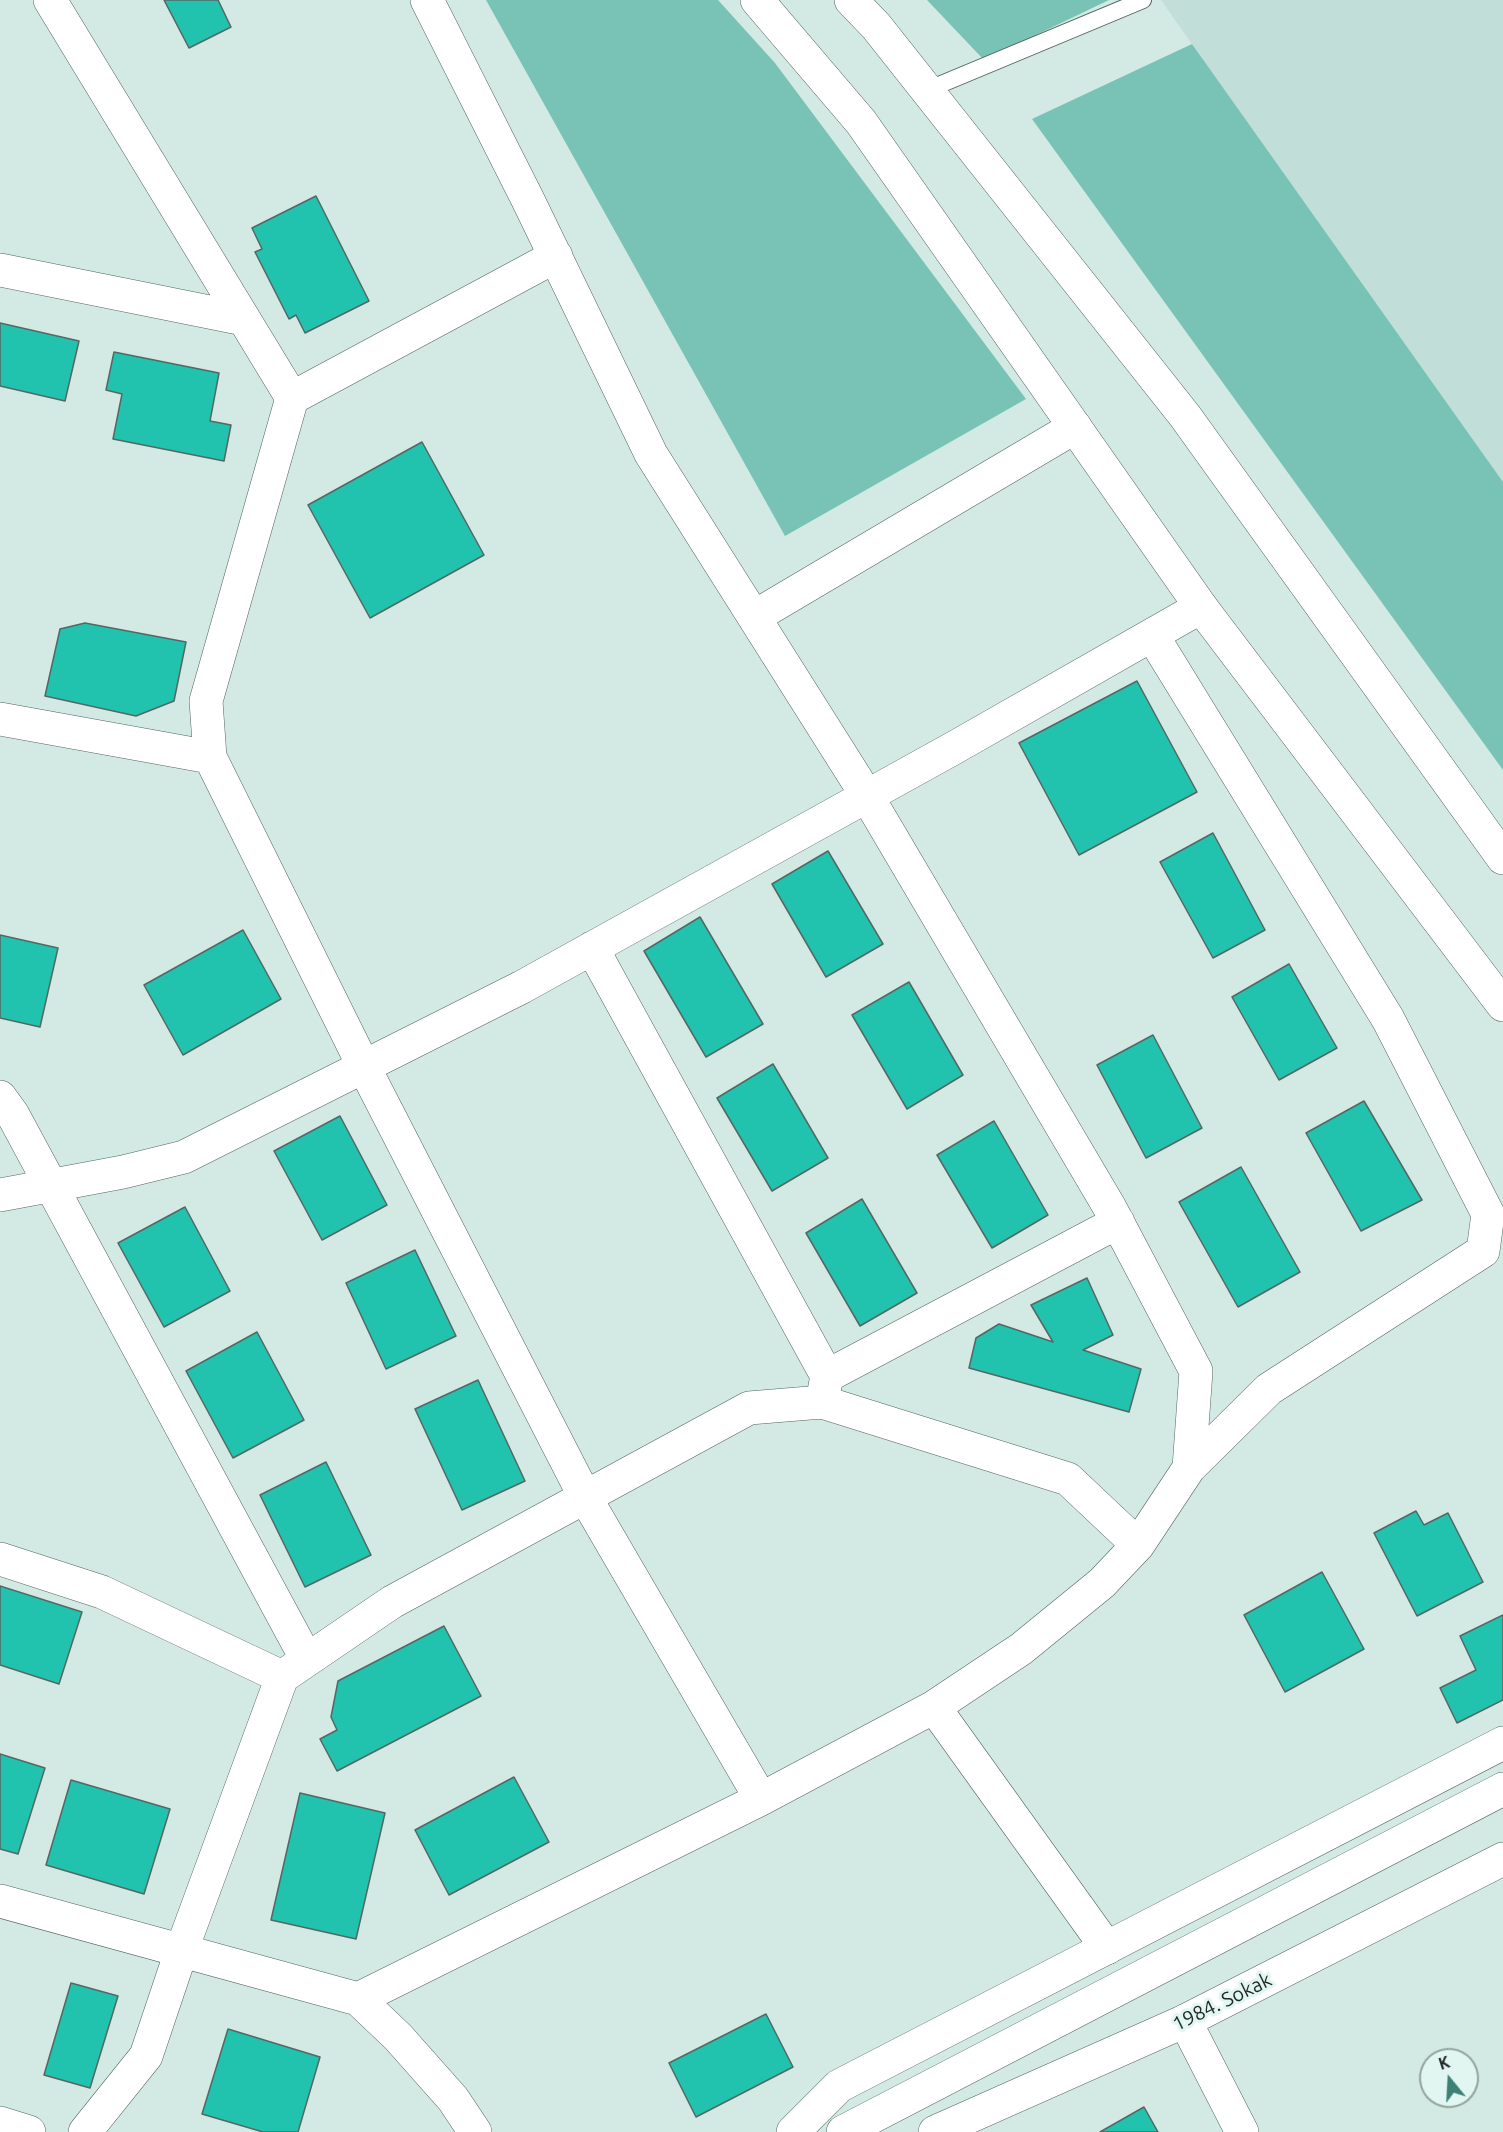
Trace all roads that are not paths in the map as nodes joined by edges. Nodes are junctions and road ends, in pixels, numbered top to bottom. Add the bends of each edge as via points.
1 (50, 0) edge
2 (427, 0) edge
3 (757, 0) edge
4 (852, 0) edge
5 (1143, 0) edge
6 (927, 90) junction
7 (556, 256) junction
8 (0, 270) edge
9 (244, 319) junction
10 (292, 398) junction
11 (1075, 427) junction
12 (1201, 607) junction
13 (754, 617) junction
14 (1152, 635) junction
15 (0, 719) edge
16 (210, 758) junction
17 (867, 796) junction
18 (1503, 858) edge
19 (592, 948) junction
20 (1503, 1005) edge
21 (364, 1067) junction
22 (0, 1097) edge
23 (50, 1186) junction
24 (0, 1195) edge
25 (1118, 1222) junction
26 (824, 1389) junction
27 (1189, 1468) junction
28 (585, 1497) junction
29 (1138, 1545) junction
30 (0, 1558) edge
31 (295, 1669) junction
32 (934, 1707) junction
33 (1503, 1743) edge
34 (1503, 1789) edge
35 (760, 1799) junction
36 (1503, 1859) edge
37 (0, 1901) edge
38 (1107, 1948) junction
39 (182, 1949) junction
40 (358, 1999) junction
41 (1185, 2021) junction
42 (0, 2123) edge
43 (29, 2132) edge
44 (85, 2132) edge
45 (475, 2132) edge
46 (793, 2132) edge
47 (843, 2132) edge
48 (934, 2132) edge
49 (1242, 2132) edge

1 - 9 street
2 - 7 street
3 - 11 street via 861,122
4 - 6 street
5 - 6 lane
6 - 18 street via 1185,416
7 - 10 street
7 - 13 street via 651,454
8 - 9 street
9 - 10 street
10 - 16 street via 206,701
11 - 12 street
11 - 13 street
12 - 14 street
12 - 20 street
13 - 17 street
14 - 17 street
14 - 27 street via 1388,1018 1488,1214 1483,1251 1269,1389
15 - 16 street
16 - 21 street
17 - 19 street
17 - 25 street
19 - 21 street
19 - 26 street
21 - 23 street via 184,1157
21 - 28 street
22 - 23 street via 14,1115
23 - 24 street
23 - 31 street
25 - 26 street
25 - 27 street via 1196,1371
26 - 28 street via 749,1408
26 - 29 street via 1068,1479
27 - 29 street
28 - 31 street via 392,1602
28 - 35 street
29 - 32 street via 1102,1583 1022,1649
30 - 31 street via 102,1592
31 - 39 street
32 - 35 street
32 - 38 street
33 - 38 street
34 - 47 street
35 - 40 street
36 - 41 street, 1984. Sokak
37 - 39 street
38 - 46 street via 839,2086
39 - 40 street
39 - 44 street via 146,2056
40 - 45 street via 453,2099
41 - 48 street, 1984. Sokak
41 - 49 street
42 - 43 street

